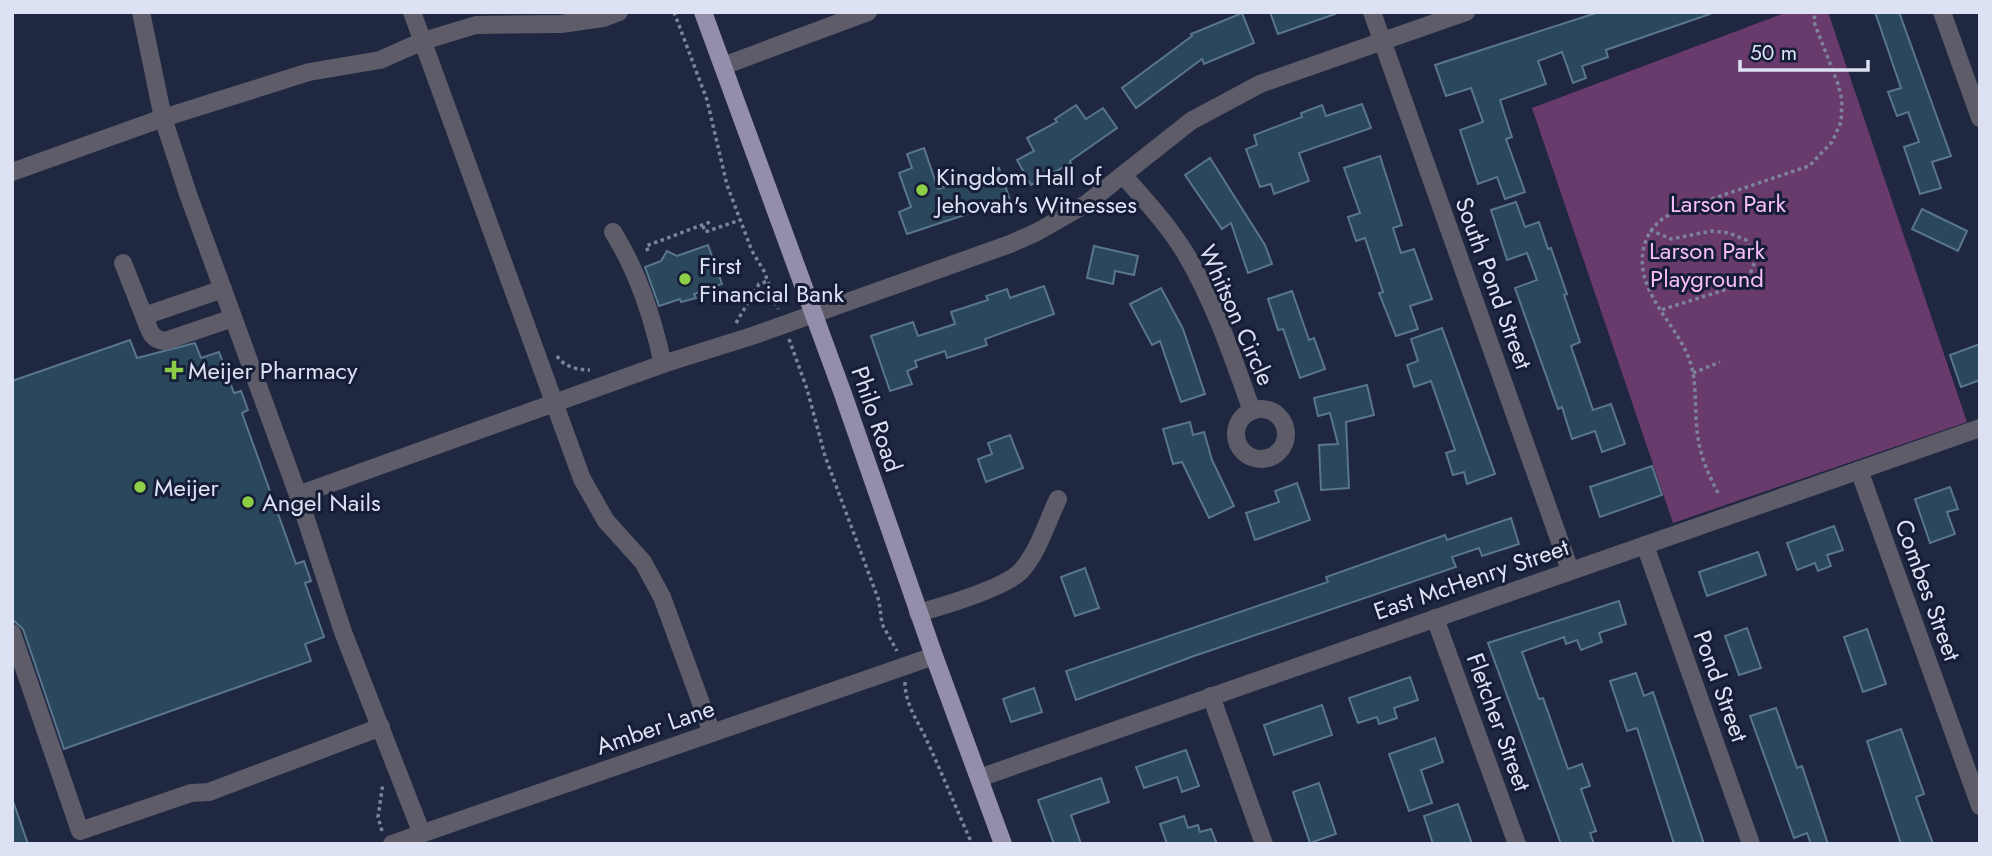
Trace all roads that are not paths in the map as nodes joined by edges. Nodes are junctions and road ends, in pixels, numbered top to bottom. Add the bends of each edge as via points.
1 (141, 12) edge
2 (412, 12) edge
3 (619, 12) edge
4 (703, 12) edge
5 (868, 12) edge
6 (1372, 12) edge
7 (1466, 12) edge
8 (1942, 12) edge
9 (423, 41) junction
10 (1382, 41) junction
11 (723, 66) junction
12 (163, 118) junction
13 (1980, 118) edge
14 (12, 172) edge
15 (1123, 175) junction
16 (612, 232) dead end
17 (123, 263) dead end
18 (223, 289) junction
19 (813, 313) junction
20 (144, 316) junction
21 (233, 318) junction
22 (663, 364) junction
23 (554, 405) junction
24 (1252, 411) dead end
25 (1980, 428) edge
26 (1859, 470) junction
27 (298, 495) junction
28 (1058, 499) dead end
29 (1645, 545) junction
30 (1570, 570) junction
31 (918, 613) junction
32 (1435, 618) junction
33 (12, 633) edge
34 (934, 656) junction
35 (1211, 696) junction
36 (381, 727) junction
37 (712, 733) junction
38 (979, 778) junction
39 (1980, 806) edge
40 (422, 834) junction
41 (393, 844) edge
42 (1003, 844) edge
43 (1264, 844) edge
44 (1517, 844) edge
45 (1751, 844) edge

1 - 12 street
2 - 9 street
3 - 9 street via 561,24 476,25
4 - 11 main road, Philo Road
5 - 11 street
6 - 10 street, South Pond Street
7 - 10 street
8 - 13 street
9 - 12 street via 380,60 309,72
9 - 23 street
10 - 15 street via 1239,94 1171,134
10 - 30 street, South Pond Street
11 - 19 main road, Philo Road
12 - 14 street
12 - 18 street
15 - 19 street via 1086,204 1037,232
15 - 24 street, Whitson Circle via 1166,225 1192,266 1225,336
16 - 22 street via 630,261 655,327
17 - 20 street
18 - 20 street
18 - 21 street
19 - 22 street
19 - 31 main road, Philo Road
20 - 21 street via 159,341
21 - 27 street
22 - 23 street
23 - 27 street
23 - 37 street via 582,479 606,521 643,562 662,597
25 - 26 street, East McHenry Street
26 - 29 street, East McHenry Street
26 - 39 street, Combes Street
27 - 36 street via 343,632
28 - 31 street via 1031,557 1019,572 989,588
29 - 30 street, East McHenry Street
29 - 45 street, Pond Street
30 - 32 street, East McHenry Street
31 - 34 main road, Philo Road
32 - 35 street, East McHenry Street
32 - 44 street, Fletcher Street
33 - 36 street via 80,831 191,793 209,792
34 - 37 street, Amber Lane
34 - 38 main road, Philo Road
35 - 38 street, East McHenry Street
35 - 43 street
36 - 40 street
37 - 40 street, Amber Lane
38 - 42 main road, Philo Road
40 - 41 street, Amber Lane

